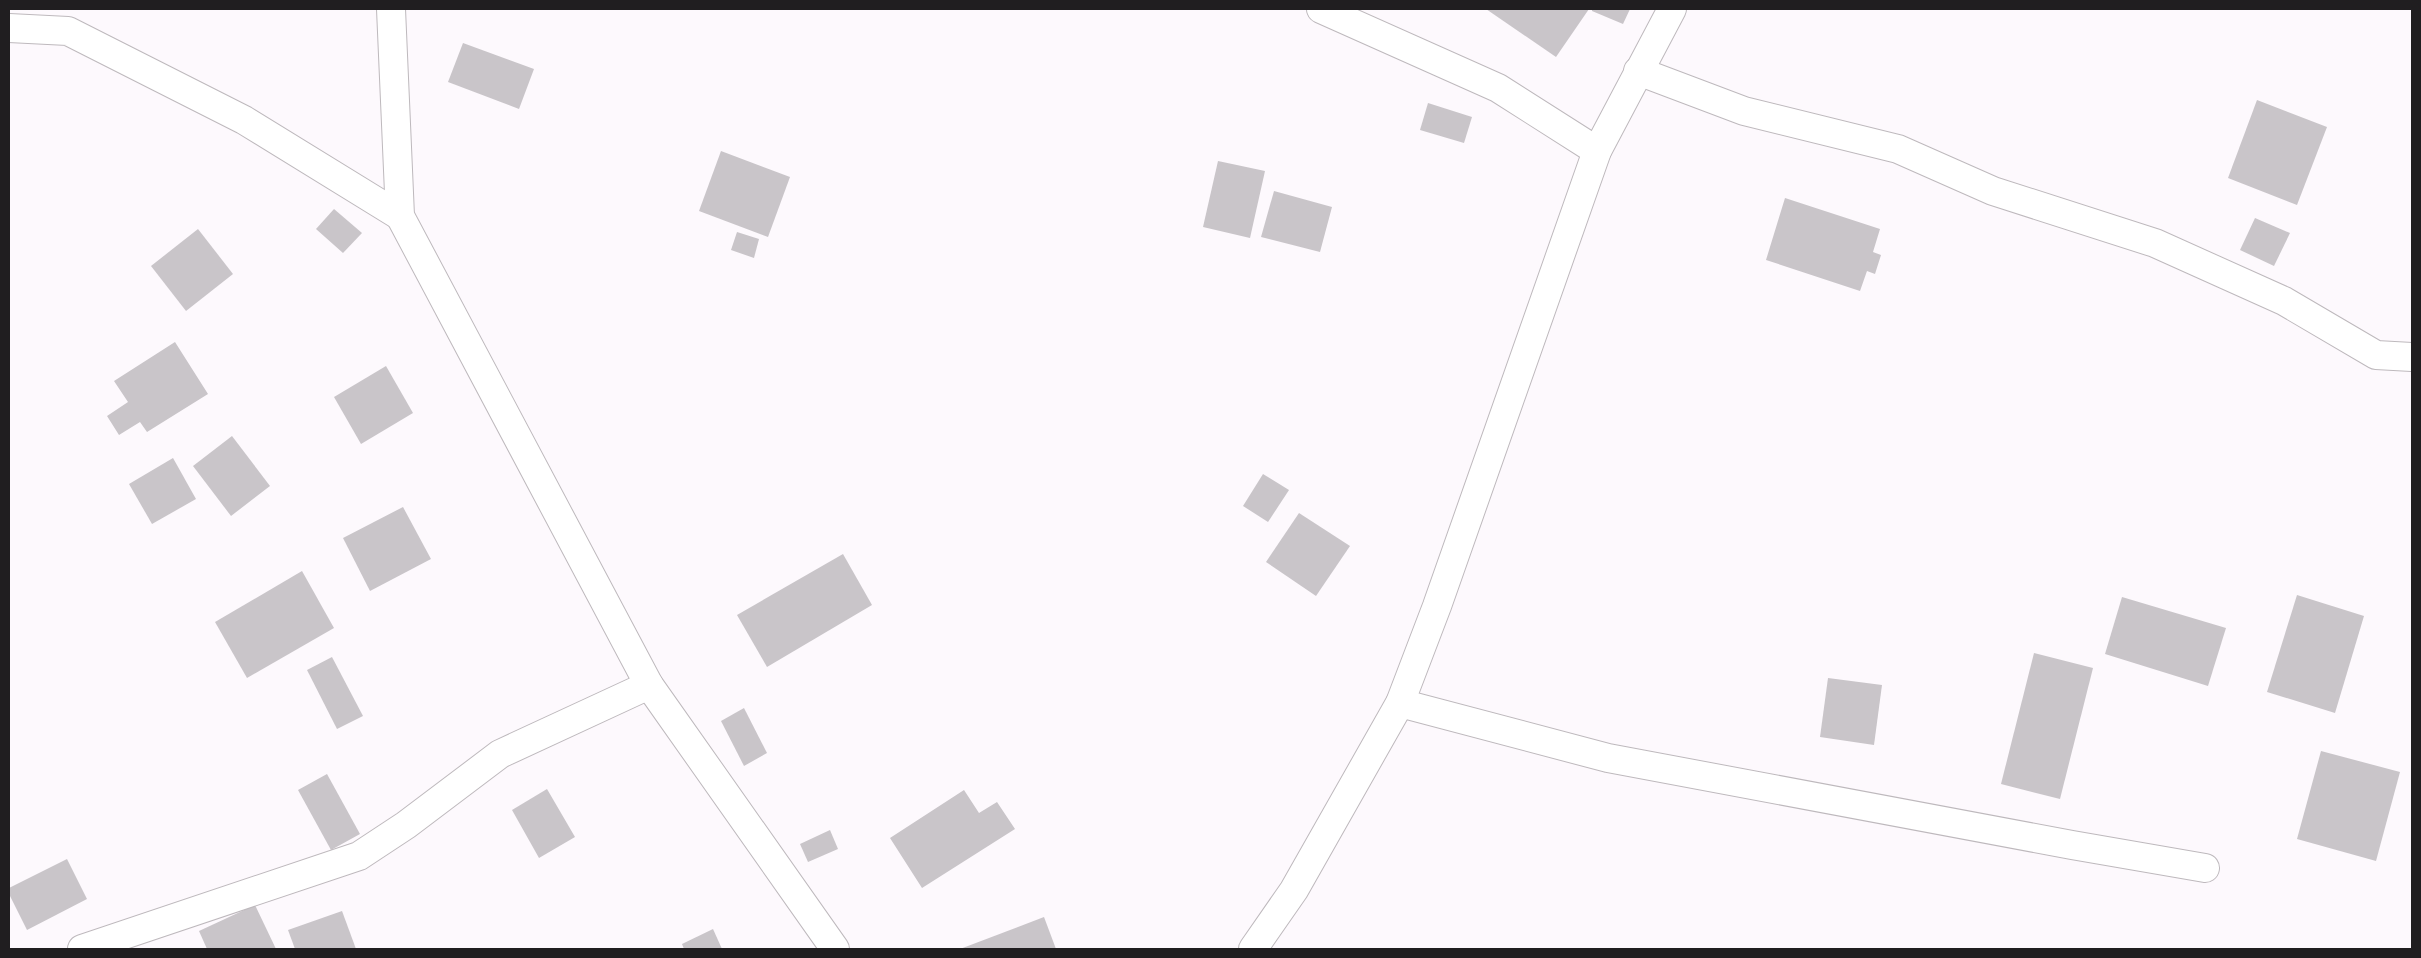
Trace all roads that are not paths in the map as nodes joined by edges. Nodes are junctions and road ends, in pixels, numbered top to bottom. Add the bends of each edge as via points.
1 (391, 9) edge
2 (1321, 9) edge
3 (1672, 9) edge
4 (9, 28) edge
5 (1638, 71) junction
6 (1597, 150) junction
7 (400, 216) junction
8 (2412, 357) edge
9 (649, 685) junction
10 (1400, 703) junction
11 (2205, 868) dead end
12 (82, 949) edge
13 (835, 949) edge
14 (1253, 949) edge

1 - 7 street
2 - 6 street via 1498,88
3 - 5 street
4 - 7 street via 68,31 244,120
5 - 6 street
5 - 8 street via 1744,111 1898,149 1993,191 2155,244 2284,301 2376,355
6 - 10 street
7 - 9 street
9 - 12 street via 500,754 359,856
9 - 13 street
10 - 11 street via 1608,758
10 - 14 street via 1294,890

